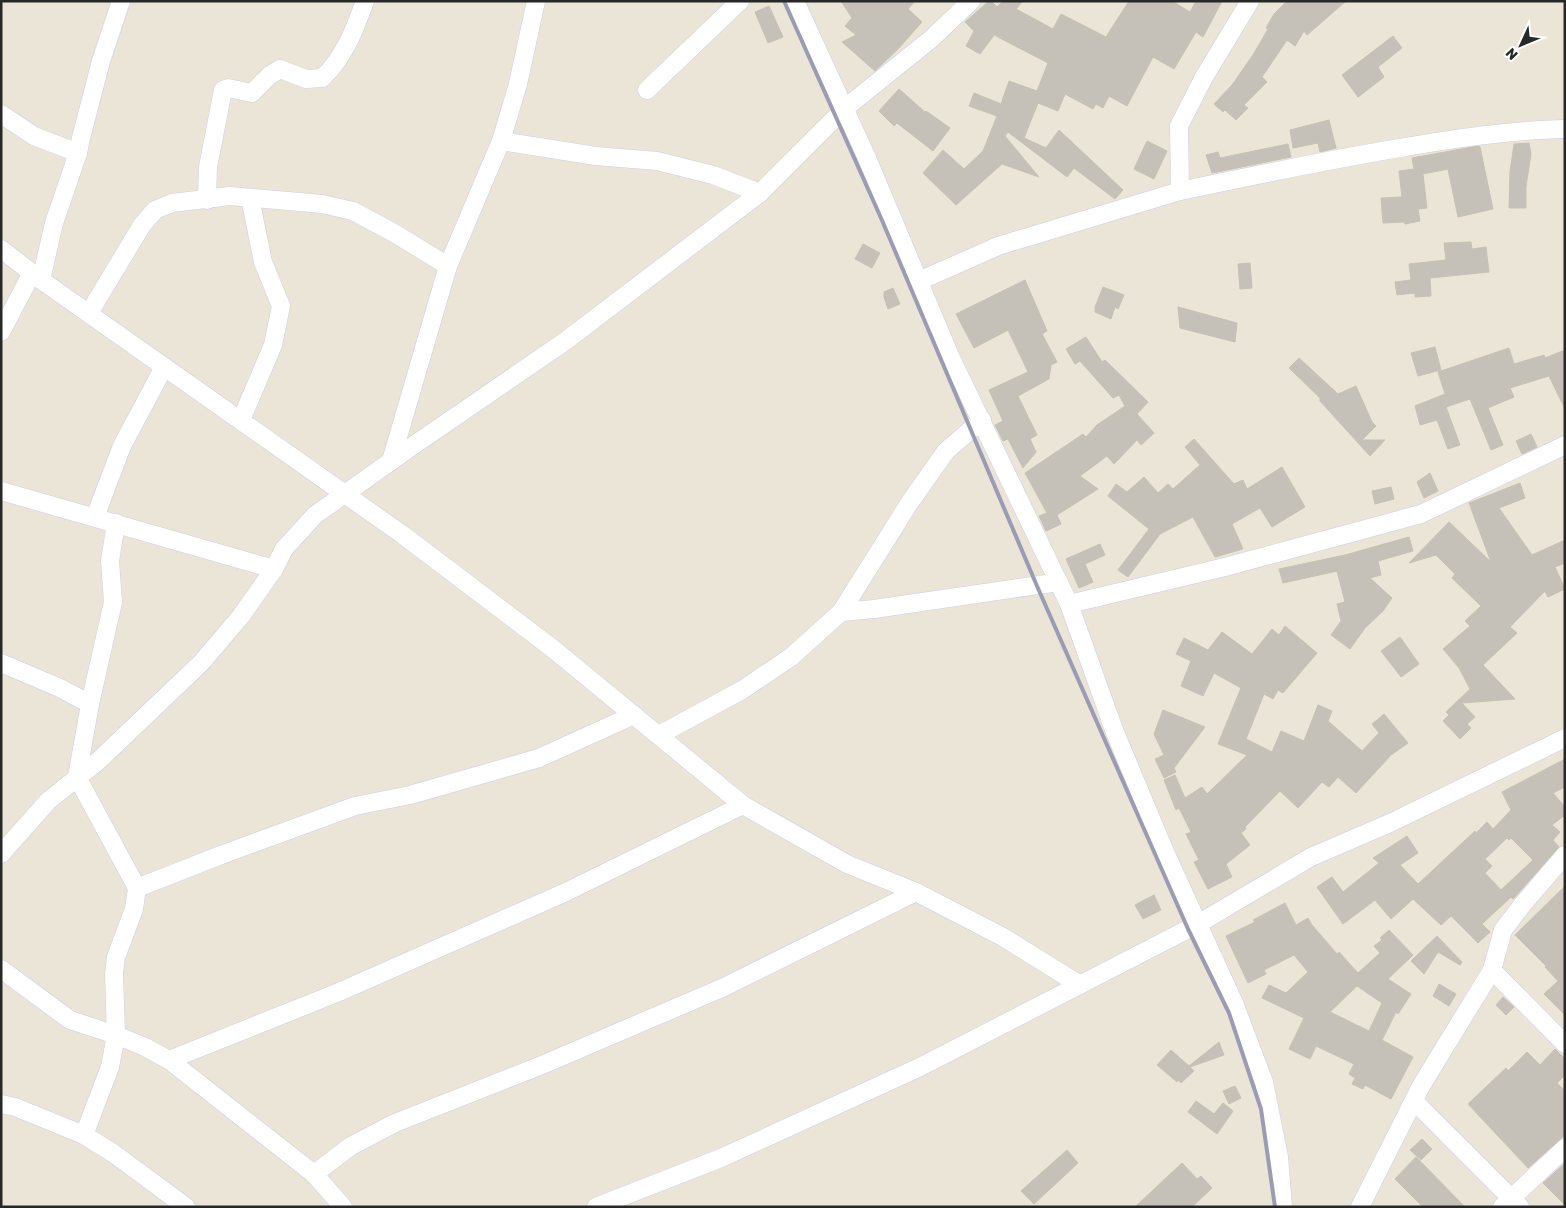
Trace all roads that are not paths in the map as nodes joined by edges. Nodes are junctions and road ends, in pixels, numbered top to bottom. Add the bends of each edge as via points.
1 (121, 1) edge
2 (365, 1) edge
3 (536, 1) edge
4 (740, 1) edge
5 (796, 1) edge
6 (971, 1) edge
7 (1250, 1) edge
8 (647, 90) dead end
9 (844, 109) junction
10 (1, 114) edge
11 (1565, 129) edge
12 (501, 142) junction
13 (78, 153) junction
14 (1180, 191) junction
15 (760, 193) junction
16 (250, 198) junction
17 (207, 200) junction
18 (1, 249) edge
19 (448, 266) junction
20 (36, 277) junction
21 (919, 280) junction
22 (89, 313) junction
23 (4, 322) edge
24 (164, 367) junction
25 (241, 420) junction
26 (982, 420) junction
27 (1565, 445) edge
28 (391, 461) junction
29 (1, 491) edge
30 (345, 493) junction
31 (96, 518) junction
32 (116, 523) junction
33 (274, 569) junction
34 (1059, 582) junction
35 (1069, 604) junction
36 (841, 612) junction
37 (1, 663) edge
38 (90, 704) junction
39 (634, 715) junction
40 (659, 735) junction
41 (1565, 738) edge
42 (78, 777) junction
43 (743, 805) junction
44 (1, 854) edge
45 (1565, 855) edge
46 (136, 888) junction
47 (916, 892) junction
48 (1198, 924) junction
49 (1, 969) edge
50 (1492, 970) junction
51 (1080, 985) junction
52 (116, 1035) junction
53 (1565, 1044) edge
54 (169, 1060) junction
55 (1414, 1101) junction
56 (1, 1104) edge
57 (84, 1135) junction
58 (1565, 1148) edge
59 (314, 1174) junction
60 (1511, 1204) edge
61 (186, 1207) edge
62 (343, 1207) edge
63 (596, 1207) edge
64 (1283, 1207) edge
65 (1360, 1207) edge

1 - 13 street via 101,61
2 - 17 street via 354,30 333,68 322,78 306,79 280,69 252,92 223,90 208,167
3 - 12 street via 518,84
4 - 8 street
5 - 9 street
6 - 9 street via 931,39
7 - 14 street via 1179,126
9 - 15 street
9 - 21 street
10 - 13 street via 34,136
11 - 14 street via 1448,140 1300,165
12 - 15 street via 656,161 713,175
12 - 19 street
13 - 20 street
14 - 21 street via 998,246
15 - 28 street via 564,342
16 - 17 street via 230,196
16 - 19 street via 322,204 353,211
16 - 25 street via 264,262 281,306 273,346
17 - 22 street via 172,203 155,210 142,225
18 - 20 street
19 - 28 street
20 - 22 street
20 - 23 street
21 - 26 street via 950,356
22 - 24 street
24 - 25 street
24 - 31 street via 122,446
25 - 30 street
26 - 34 street
26 - 36 street via 946,452 910,502
27 - 35 street via 1421,514 1225,567
28 - 30 street
29 - 31 street
30 - 33 street via 315,515 284,549
30 - 39 street via 552,648
31 - 32 street
32 - 33 street
32 - 38 street via 110,561 113,602
33 - 42 street via 242,616 201,663
34 - 35 street
34 - 36 street
35 - 48 street via 1114,730
36 - 40 street via 791,657 742,690
37 - 38 street
38 - 42 street
39 - 40 street
39 - 46 street via 539,758 410,795 355,806
40 - 43 street
41 - 48 street via 1390,823 1311,857
42 - 44 street via 48,801
42 - 46 street
43 - 47 street via 847,864
43 - 54 street via 512,916 339,992
45 - 50 street via 1503,930
46 - 52 street via 134,909 116,957
47 - 51 street via 1003,937
47 - 59 street via 722,988 395,1123 351,1146
48 - 51 street
48 - 64 street via 1234,1003 1264,1082 1279,1157
49 - 52 street via 70,1020
50 - 53 street
50 - 55 street
51 - 63 street via 920,1067 722,1158
52 - 54 street
52 - 57 street via 110,1067
54 - 59 street
55 - 60 street
55 - 65 street
56 - 57 street
57 - 61 street
58 - 60 street
59 - 62 street

